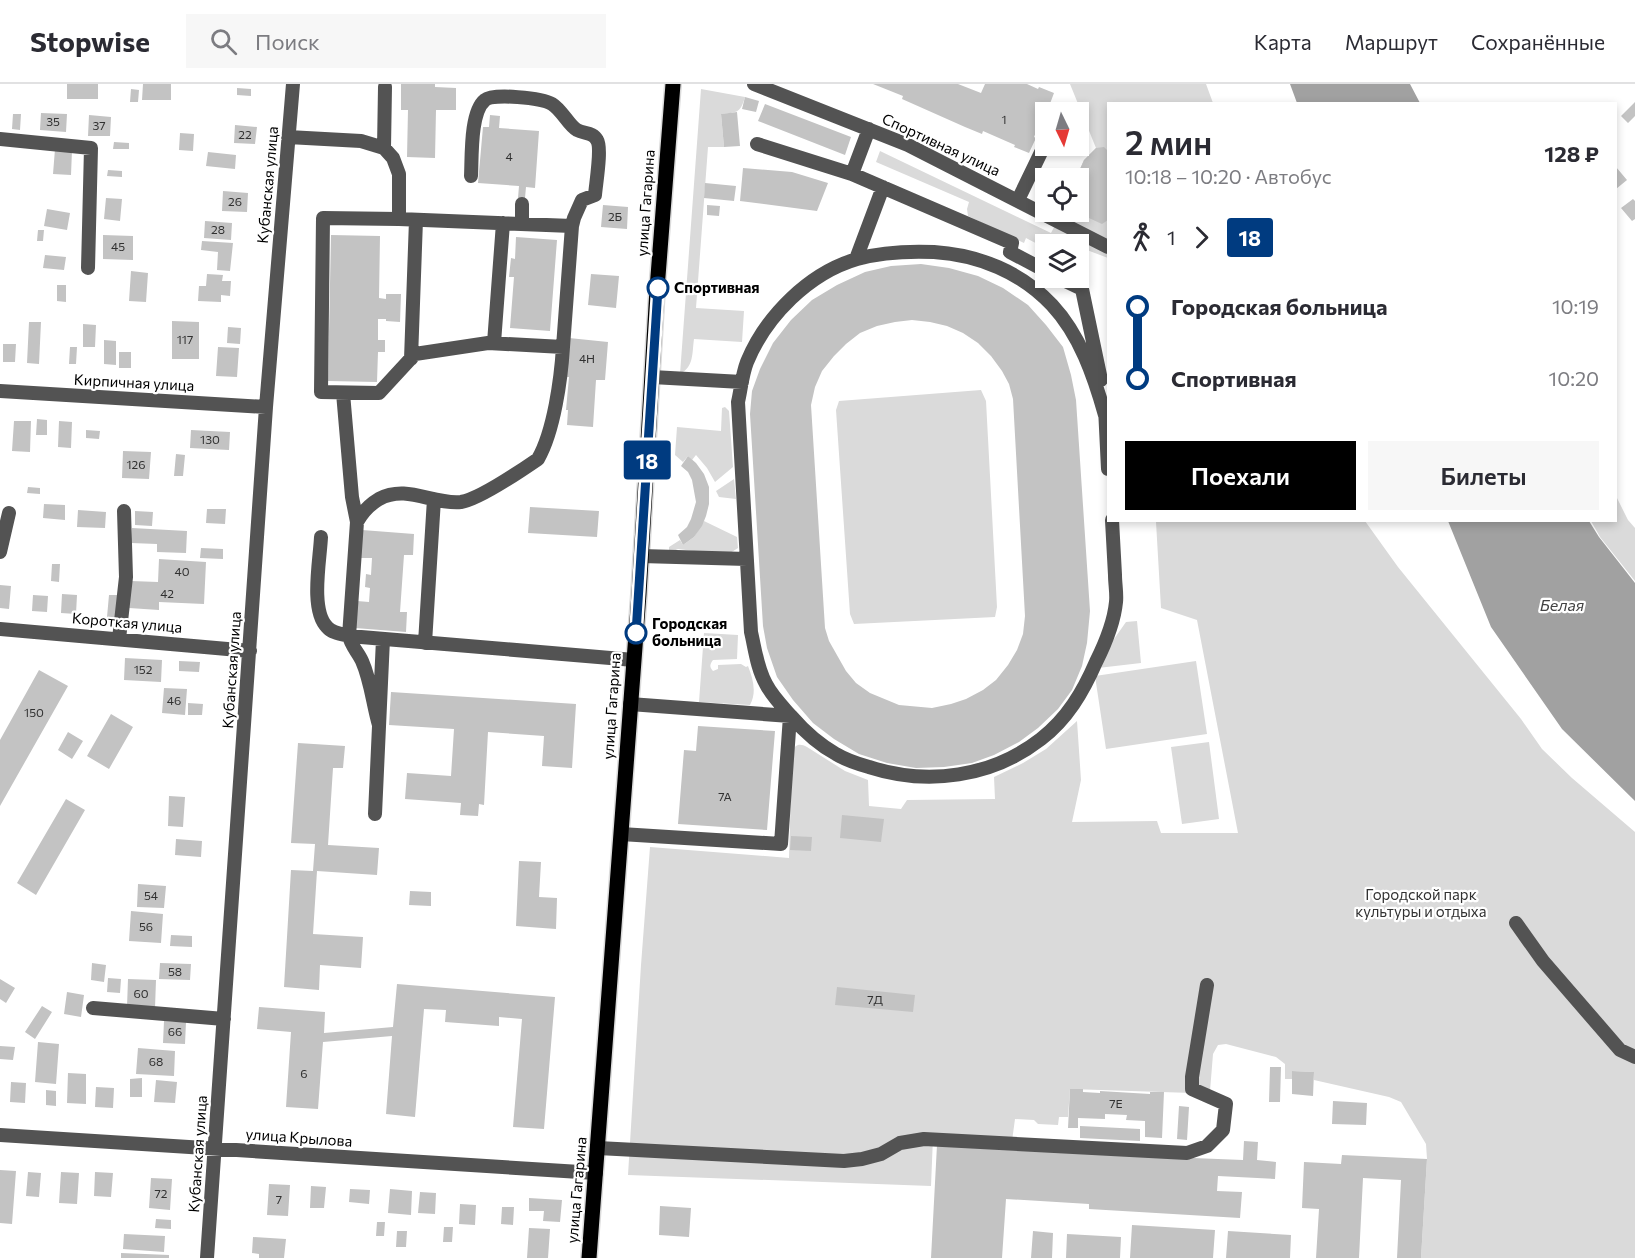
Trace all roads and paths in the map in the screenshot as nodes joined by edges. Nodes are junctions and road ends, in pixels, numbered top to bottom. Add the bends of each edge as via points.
1 (293, 84) edge
2 (673, 84) edge
3 (754, 84) edge
4 (385, 87) dead end
5 (869, 129) junction
6 (288, 137) junction
7 (0, 139) edge
8 (757, 144) dead end
9 (384, 148) junction
10 (1039, 156) edge
11 (852, 174) junction
12 (471, 176) dead end
13 (883, 187) junction
14 (1018, 200) junction
15 (522, 204) dead end
16 (399, 219) junction
17 (416, 219) junction
18 (503, 223) junction
19 (522, 224) junction
20 (572, 226) junction
21 (1107, 246) edge
22 (856, 259) junction
23 (1035, 264) edge
24 (88, 268) dead end
25 (1080, 288) edge
26 (494, 343) junction
27 (563, 347) junction
28 (411, 359) junction
29 (652, 377) junction
30 (742, 382) junction
31 (0, 391) edge
32 (343, 393) junction
33 (267, 407) junction
34 (1105, 415) junction
35 (1107, 451) edge
36 (434, 499) junction
37 (124, 511) dead end
38 (9, 513) dead end
39 (357, 522) junction
40 (1112, 522) edge
41 (321, 537) dead end
42 (0, 552) edge
43 (641, 556) junction
44 (747, 559) junction
45 (0, 629) edge
46 (349, 636) junction
47 (119, 639) junction
48 (383, 639) junction
49 (425, 643) junction
50 (250, 651) junction
51 (634, 660) junction
52 (630, 704) junction
53 (790, 716) junction
54 (379, 725) junction
55 (375, 814) dead end
56 (621, 834) junction
57 (1516, 922) dead end
58 (1207, 985) dead end
59 (93, 1008) dead end
60 (224, 1019) junction
61 (1635, 1057) edge
62 (0, 1135) edge
63 (598, 1148) junction
64 (215, 1149) junction
65 (596, 1173) junction
66 (207, 1258) edge
67 (589, 1258) edge

1 - 6 street, Кубанская улица
2 - 29 main road, улица Гагарина
3 - 5 street, Спортивная улица
4 - 9 street
5 - 11 street
5 - 14 street, Спортивная улица
6 - 9 street via 361,141
6 - 33 street, Кубанская улица
7 - 24 street via 91,148
8 - 11 street
9 - 16 street via 399,174
10 - 14 street
11 - 13 street
12 - 20 street via 475,120 484,100 492,96 552,104 579,132 596,138 599,146 595,195 582,200
13 - 22 street
13 - 23 street via 1012,243 1010,252
14 - 21 street, Спортивная улица
15 - 19 street
16 - 17 street
16 - 32 street via 323,218 321,392
17 - 18 street
17 - 28 street
18 - 19 street
18 - 26 street
19 - 20 street
20 - 27 street
22 - 30 street via 812,282 777,313 755,346
22 - 34 street via 885,253 952,253 1009,271 1052,305 1073,332 1096,382
25 - 34 street via 1104,392
26 - 27 street
26 - 28 street via 415,354
27 - 36 street via 560,386 538,459 462,502
28 - 32 street via 379,393
29 - 30 street
29 - 43 main road, улица Гагарина
30 - 44 street via 738,402
31 - 33 street, Кирпичная улица
32 - 39 street
33 - 50 street, Кубанская улица
34 - 35 street
36 - 39 street via 404,493 383,497 362,512
36 - 49 street
37 - 47 street via 126,577
38 - 42 street
39 - 46 street
40 - 53 street via 1117,601 1106,642 1087,684 1067,713 1024,751 986,769 964,774 908,776 837,755 815,741
41 - 46 street via 317,591 321,619 335,633
43 - 44 street
43 - 51 main road, улица Гагарина
44 - 53 street via 751,632 758,662 766,683
45 - 47 street, Короткая улица
46 - 48 street
46 - 54 street via 366,672
47 - 50 street, Короткая улица
48 - 49 street
48 - 54 street
49 - 51 street
50 - 60 street, Кубанская улица
51 - 52 main road, улица Гагарина
52 - 53 street
52 - 56 main road, улица Гагарина
53 - 56 street via 781,844
54 - 55 street
56 - 63 main road, улица Гагарина
57 - 61 street via 1543,961 1620,1050
58 - 63 street via 1192,1089 1226,1104 1223,1130 1207,1146 1187,1153 924,1139 900,1143 862,1160 844,1161
59 - 60 street
60 - 64 street, Кубанская улица
62 - 64 street, улица Крылова
63 - 65 main road, улица Гагарина
64 - 65 street, улица Крылова
64 - 66 street, Кубанская улица
65 - 67 main road, улица Гагарина

